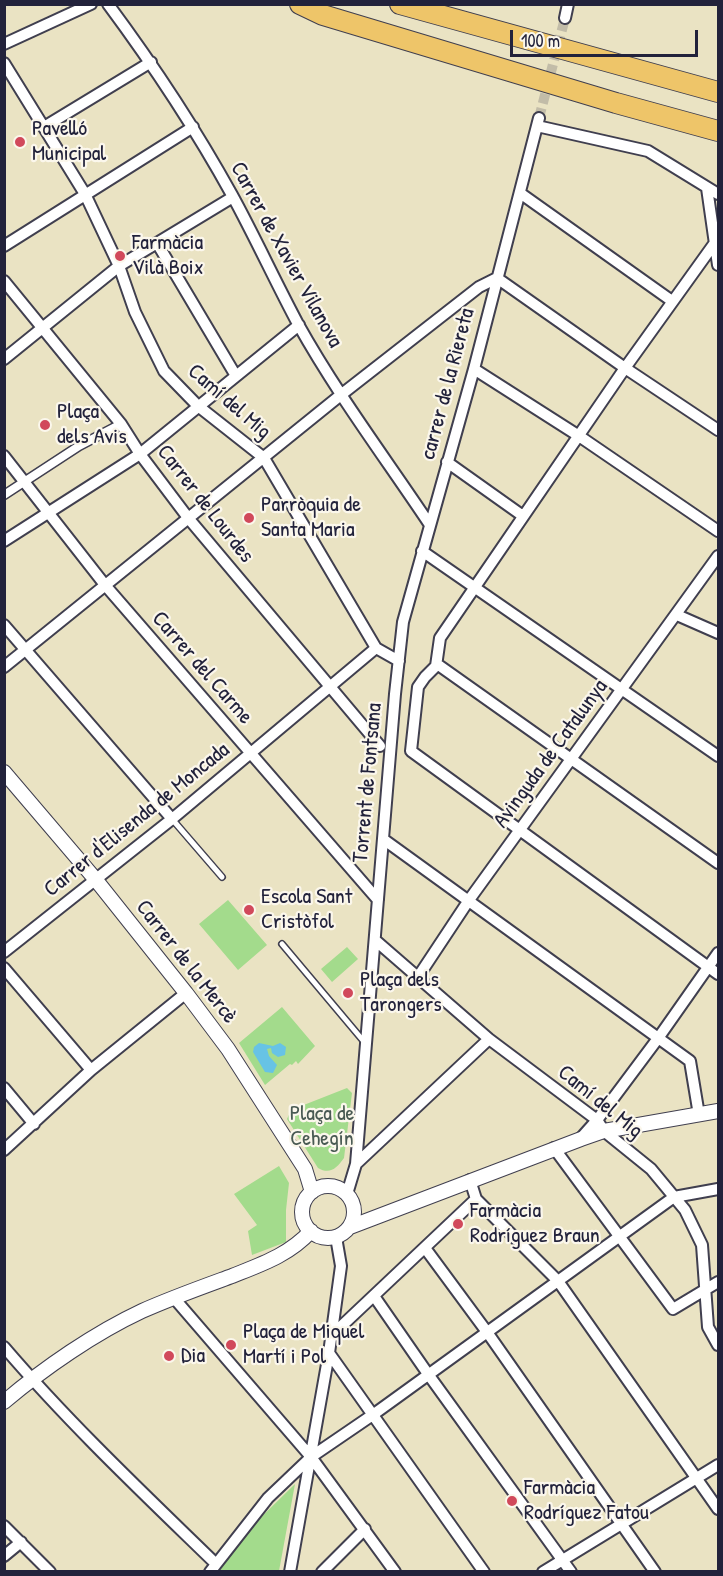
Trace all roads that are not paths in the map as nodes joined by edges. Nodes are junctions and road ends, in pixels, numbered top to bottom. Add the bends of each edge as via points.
1 (91, 4) edge
2 (108, 4) edge
3 (300, 4) edge
4 (400, 4) edge
5 (568, 4) edge
6 (565, 18) tunnel mouth
7 (4, 44) edge
8 (151, 62) junction
9 (4, 63) edge
10 (718, 92) edge
11 (44, 127) junction
12 (193, 127) junction
13 (718, 132) edge
14 (706, 188) junction
15 (85, 194) junction
16 (520, 194) junction
17 (718, 194) edge
18 (233, 197) junction
19 (157, 243) junction
20 (714, 243) junction
21 (4, 246) edge
22 (718, 265) edge
23 (119, 266) junction
24 (497, 278) junction
25 (4, 281) edge
26 (672, 301) junction
27 (299, 326) junction
28 (43, 329) junction
29 (4, 359) edge
30 (625, 368) junction
31 (474, 369) junction
32 (236, 376) junction
33 (342, 394) junction
34 (198, 406) junction
35 (121, 424) junction
36 (718, 430) edge
37 (579, 436) junction
38 (140, 454) junction
39 (4, 456) edge
40 (264, 458) junction
41 (447, 462) junction
42 (24, 483) junction
43 (4, 495) edge
44 (49, 512) junction
45 (523, 516) junction
46 (189, 519) junction
47 (430, 525) junction
48 (718, 531) edge
49 (4, 541) edge
50 (422, 551) junction
51 (718, 556) edge
52 (105, 585) junction
53 (477, 587) junction
54 (677, 615) junction
55 (4, 625) edge
56 (718, 633) edge
57 (376, 648) junction
58 (27, 649) junction
59 (399, 661) junction
60 (437, 664) junction
61 (4, 667) edge
62 (330, 688) junction
63 (621, 689) junction
64 (380, 747) dead end
65 (250, 753) junction
66 (718, 756) edge
67 (571, 759) junction
68 (4, 772) edge
69 (172, 819) junction
70 (520, 830) junction
71 (383, 839) junction
72 (718, 863) edge
73 (222, 877) dead end
74 (96, 880) junction
75 (378, 900) junction
76 (469, 900) junction
77 (375, 940) junction
78 (282, 944) dead end
79 (4, 952) edge
80 (718, 953) edge
81 (4, 968) edge
82 (714, 971) edge
83 (418, 977) junction
84 (186, 993) junction
85 (659, 1037) junction
86 (489, 1040) junction
87 (366, 1044) junction
88 (91, 1070) junction
89 (4, 1088) edge
90 (718, 1112) edge
91 (699, 1115) junction
92 (34, 1124) junction
93 (601, 1126) junction
94 (554, 1148) junction
95 (4, 1150) edge
96 (356, 1164) junction
97 (470, 1180) junction
98 (718, 1189) edge
99 (312, 1192) junction
100 (347, 1194) junction
101 (674, 1197) junction
102 (476, 1199) junction
103 (354, 1209) junction
104 (382, 1213) junction
105 (350, 1227) junction
106 (311, 1231) junction
107 (336, 1237) junction
108 (620, 1237) junction
109 (425, 1248) junction
110 (558, 1281) junction
111 (718, 1282) edge
112 (705, 1291) junction
113 (374, 1296) junction
114 (174, 1298) junction
115 (487, 1332) junction
116 (331, 1336) junction
117 (718, 1345) edge
118 (4, 1347) edge
119 (329, 1353) junction
120 (428, 1374) junction
121 (32, 1379) junction
122 (4, 1402) edge
123 (374, 1414) junction
124 (311, 1457) junction
125 (718, 1465) edge
126 (697, 1478) junction
127 (718, 1509) edge
128 (622, 1524) junction
129 (4, 1526) edge
130 (365, 1529) junction
131 (21, 1542) junction
132 (4, 1556) edge
133 (562, 1560) junction
134 (213, 1568) edge
135 (50, 1572) edge
136 (290, 1572) edge
137 (322, 1572) edge
138 (395, 1572) edge
139 (484, 1572) edge
140 (543, 1572) edge
141 (571, 1572) edge
142 (655, 1572) edge

1 - 7 street
2 - 8 street, Carrer de Xavier Vilanova
3 - 13 highway via 323,15
4 - 10 highway
5 - 6 street
8 - 11 street
8 - 12 street, Carrer de Xavier Vilanova
9 - 11 street, Camí del Mig
11 - 15 street, Camí del Mig
12 - 15 street
12 - 18 street, Carrer de Xavier Vilanova
14 - 16 street, carrer de la Riereta via 648,151 538,122
14 - 17 street
14 - 20 street
15 - 21 street
15 - 23 street, Camí del Mig
16 - 24 street, carrer de la Riereta
16 - 26 street
18 - 19 street
18 - 27 street, Carrer de Xavier Vilanova
19 - 23 street
19 - 32 street
20 - 22 street
20 - 26 street
23 - 28 street
23 - 34 street, Camí del Mig via 135,312 164,371
24 - 30 street
24 - 31 street, carrer de la Riereta
24 - 33 street via 479,287
25 - 28 street, Carrer de Lourdes
26 - 30 street
27 - 32 street
27 - 33 street, Carrer de Xavier Vilanova
28 - 29 street
28 - 35 street, Carrer de Lourdes
30 - 36 street
30 - 37 street
31 - 37 street
31 - 41 street, carrer de la Riereta
32 - 34 street
33 - 40 street
33 - 47 street, Carrer de Xavier Vilanova
34 - 38 street
34 - 40 street, Camí del Mig
35 - 38 street, Carrer de Lourdes
35 - 42 street via 79,446
37 - 45 street
37 - 48 street
38 - 44 street
38 - 46 street, Carrer de Lourdes
39 - 42 street, Carrer del Carme
40 - 46 street
40 - 57 street, Camí del Mig
41 - 45 street
41 - 47 street, carrer de la Riereta
42 - 43 street
42 - 44 street, Carrer del Carme
44 - 49 street
44 - 52 street, Carrer del Carme
45 - 53 street
46 - 52 street
46 - 62 street, Carrer de Lourdes
47 - 50 street, carrer de la Riereta
50 - 53 street
50 - 59 street, carrer de la Riereta via 403,622
51 - 54 street, Avinguda de Catalunya
52 - 58 street
52 - 65 street, Carrer del Carme
53 - 60 street via 441,638
53 - 63 street
54 - 56 street
54 - 63 street, Avinguda de Catalunya
55 - 58 street
57 - 59 street
57 - 62 street, Carrer d'Elisenda de Moncada
58 - 61 street
58 - 69 street
59 - 71 street, Torrent de Fontsana
60 - 67 street
60 - 70 street via 418,687 411,751
62 - 64 street, Carrer de Lourdes
62 - 65 street, Carrer d'Elisenda de Moncada
63 - 66 street
63 - 67 street, Avinguda de Catalunya
65 - 69 street, Carrer d'Elisenda de Moncada
65 - 75 street, Carrer del Carme
67 - 70 street, Avinguda de Catalunya
67 - 72 street
68 - 74 street, Carrer de la Mercè
69 - 73 lane
69 - 74 street, Carrer d'Elisenda de Moncada
70 - 76 street, Avinguda de Catalunya
70 - 82 street
71 - 75 street, Torrent de Fontsana
71 - 76 street
74 - 79 street, Carrer d'Elisenda de Moncada
74 - 84 street, Carrer de la Mercè
75 - 77 street, Torrent de Fontsana
76 - 83 street, Avinguda de Catalunya
76 - 85 street
77 - 83 street, Camí del Mig
77 - 87 street, Torrent de Fontsana
78 - 87 lane
80 - 82 street
81 - 88 street
82 - 85 street
83 - 86 street, Camí del Mig
84 - 88 street
84 - 99 street, Carrer de la Mercè via 228,1049 305,1169
85 - 91 street via 690,1061
85 - 93 street
86 - 93 street, Camí del Mig
86 - 96 street
87 - 96 street, Torrent de Fontsana
88 - 92 street
89 - 92 street
90 - 91 street
91 - 93 street
92 - 95 street
93 - 94 street
93 - 101 street, Camí del Mig via 651,1170
94 - 97 street
94 - 108 street
96 - 100 street, Torrent de Fontsana
97 - 102 street
97 - 104 street
98 - 101 street
99 - 100 street via 331,1186
99 - 106 street via 306,1199 303,1215
100 - 103 street
101 - 108 street
101 - 112 street, Camí del Mig via 686,1210 702,1245
102 - 109 street
102 - 110 street
103 - 104 street
103 - 105 street
104 - 105 street
105 - 107 street
106 - 107 street via 319,1237
106 - 114 street via 279,1257
107 - 116 street via 341,1266
108 - 110 street
108 - 112 street via 673,1309
109 - 113 street
109 - 115 street
110 - 115 street
110 - 126 street
111 - 112 street
112 - 117 street, Camí del Mig via 708,1327
113 - 116 street
113 - 120 street
114 - 121 street via 118,1323
114 - 124 street
115 - 120 street
115 - 128 street
116 - 119 street
118 - 121 street
119 - 123 street
119 - 124 street
120 - 123 street
120 - 133 street
121 - 122 street
121 - 134 street
123 - 124 street
123 - 139 street
124 - 130 street
124 - 134 street via 268,1498
124 - 136 street
125 - 126 street
126 - 127 street
126 - 128 street
128 - 133 street
128 - 142 street
129 - 131 street
130 - 137 street
130 - 138 street
131 - 132 street
131 - 135 street
133 - 140 street
133 - 141 street

